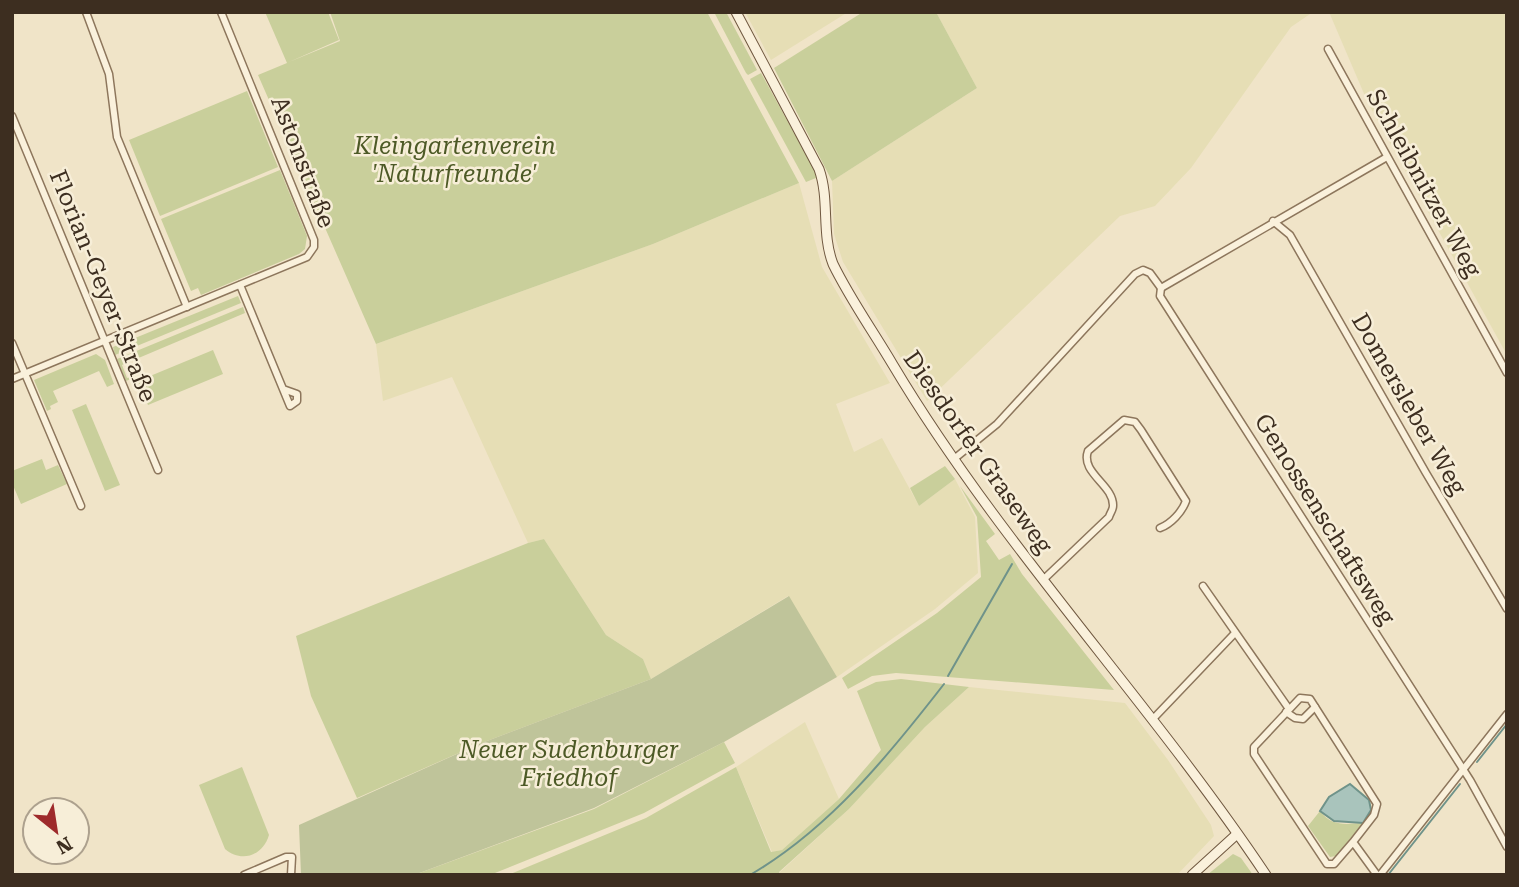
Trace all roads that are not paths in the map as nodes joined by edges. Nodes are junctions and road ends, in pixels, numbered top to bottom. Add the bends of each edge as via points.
1 (86, 12) edge
2 (221, 12) edge
3 (736, 12) edge
4 (1328, 49) dead end
5 (12, 116) edge
6 (1387, 157) junction
7 (1273, 221) junction
8 (240, 285) junction
9 (1161, 288) junction
10 (187, 307) junction
11 (104, 341) junction
12 (12, 343) edge
13 (1507, 373) edge
14 (25, 374) junction
15 (12, 379) edge
16 (283, 389) dead end
17 (954, 459) junction
18 (158, 470) dead end
19 (81, 506) dead end
20 (1160, 528) dead end
21 (1044, 579) junction
22 (1203, 586) dead end
23 (1507, 610) edge
24 (1235, 633) junction
25 (1315, 707) junction
26 (1287, 710) junction
27 (1507, 714) edge
28 (1152, 720) junction
29 (1462, 770) junction
30 (1237, 834) junction
31 (1353, 842) junction
32 (1507, 847) edge
33 (244, 875) edge
34 (291, 875) edge
35 (1192, 875) edge
36 (1266, 875) edge
37 (1378, 875) edge

1 - 10 street via 109,74 117,137
2 - 8 street, Astonstraße via 314,240 307,257
3 - 17 main road, Diesdorfer Graseweg via 819,169 827,242 837,272
4 - 6 street, Schleibnitzer Weg
5 - 11 street, Florian-Geyer-Straße
6 - 7 street
6 - 13 street, Schleibnitzer Weg
7 - 9 street
7 - 23 street, Domersleber Weg via 1290,235
8 - 10 street, Astonstraße
8 - 16 street
9 - 17 street via 1150,273 1135,274 997,424
9 - 29 street, Genossenschaftsweg via 1160,296
10 - 11 street, Astonstraße
11 - 14 street, Astonstraße
11 - 18 street, Florian-Geyer-Straße
12 - 14 street
14 - 15 street, Astonstraße
14 - 19 street
17 - 21 main road, Diesdorfer Graseweg
20 - 21 street via 1186,501 1135,422 1124,420 1086,458 1110,496 1109,517
21 - 28 main road, Diesdorfer Graseweg
22 - 24 street
24 - 26 street
24 - 28 street
25 - 26 street via 1303,719
25 - 26 street via 1310,699 1300,698
25 - 31 street via 1377,804 1374,816
26 - 31 street via 1254,747 1254,754 1327,864 1334,864
27 - 29 street
28 - 30 main road, Diesdorfer Graseweg
29 - 32 street, Genossenschaftsweg
29 - 37 street
30 - 35 main road
30 - 36 main road, Diesdorfer Graseweg
31 - 37 street
33 - 34 street via 292,857

